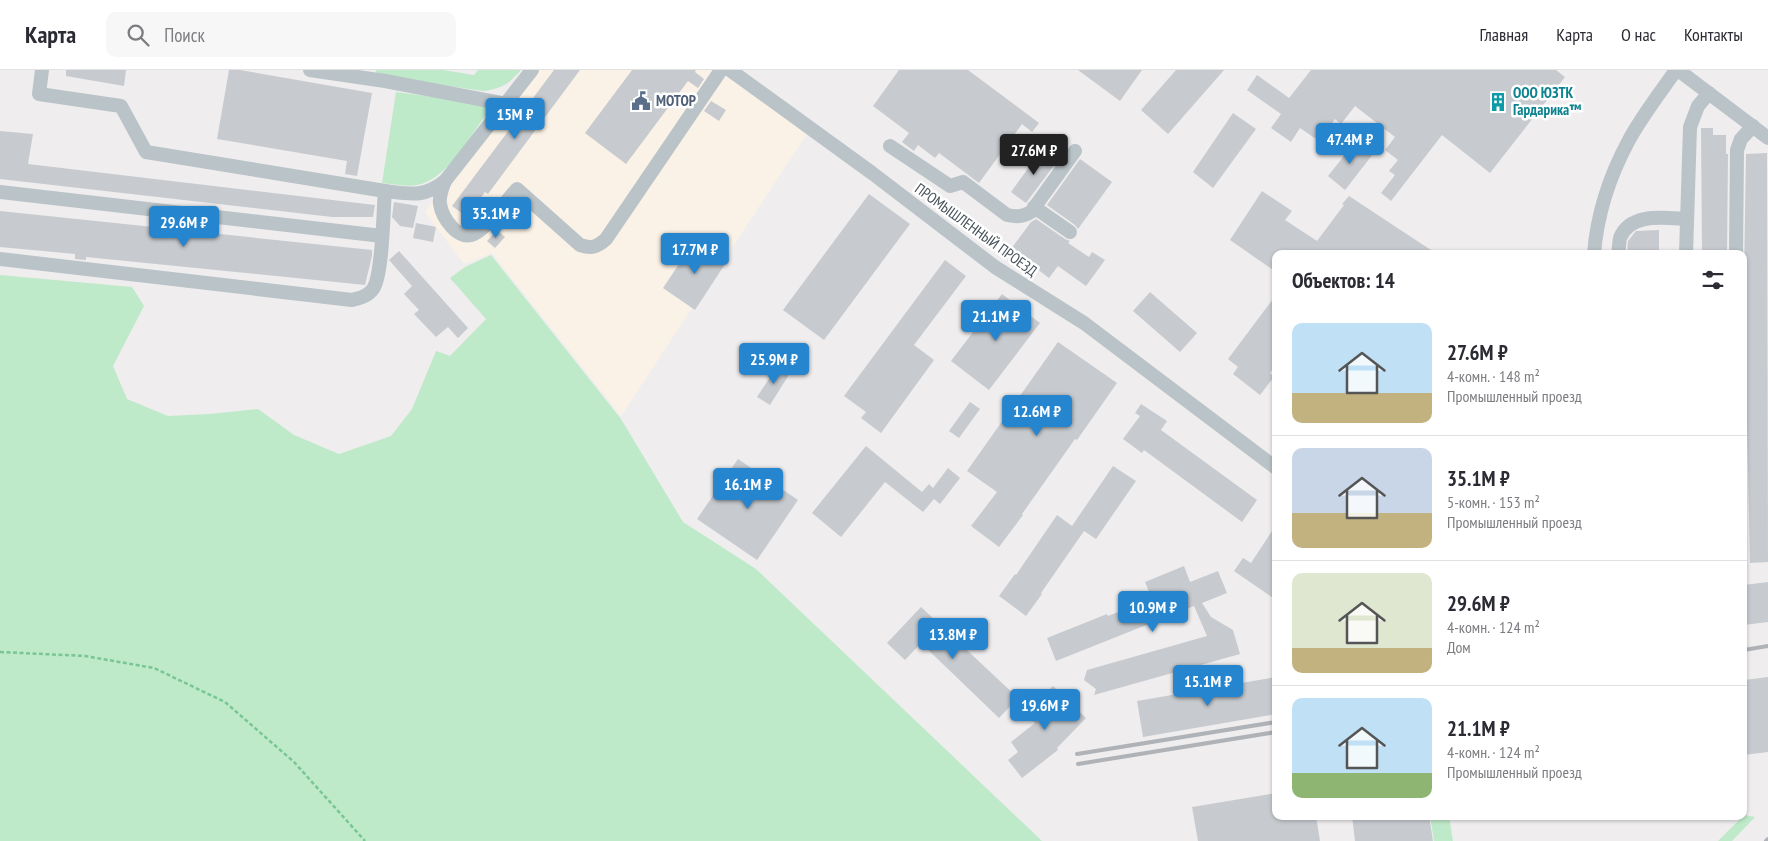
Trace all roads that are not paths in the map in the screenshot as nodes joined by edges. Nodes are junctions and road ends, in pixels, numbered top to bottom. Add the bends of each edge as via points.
1 (42, 70) edge
2 (310, 70) edge
3 (532, 70) edge
4 (721, 70) edge
5 (730, 70) edge
6 (1677, 70) edge
7 (1708, 93) junction
8 (506, 104) junction
9 (1753, 126) junction
10 (1768, 138) edge
11 (890, 146) dead end
12 (1075, 151) dead end
13 (445, 181) junction
14 (385, 191) junction
15 (0, 192) edge
16 (1034, 207) junction
17 (1687, 219) junction
18 (1070, 232) dead end
19 (382, 236) junction
20 (1594, 250) edge
21 (1618, 250) edge
22 (1686, 250) edge
23 (1736, 250) edge
24 (0, 259) edge
25 (1272, 465) edge

1 - 14 street via 38,94 121,106 146,152
2 - 8 street
3 - 8 street
4 - 13 street via 599,246 580,245 517,189 480,230 471,236 463,235 444,215 440,204
5 - 25 street, ПРОМЫШЛЕННЫЙ ПРОЕЗД via 995,267 1084,323
6 - 7 street
6 - 20 street via 1629,140 1608,185
7 - 9 street
7 - 17 street via 1698,106 1690,127
8 - 13 street
9 - 10 street
9 - 23 street via 1737,150
11 - 16 street via 950,186 963,182 1008,215 1025,216
12 - 16 street
13 - 14 street via 422,193
14 - 19 street
15 - 19 street
16 - 18 street
17 - 21 street via 1640,220 1628,227 1620,238
17 - 22 street
19 - 24 street via 373,289 363,298 352,300

